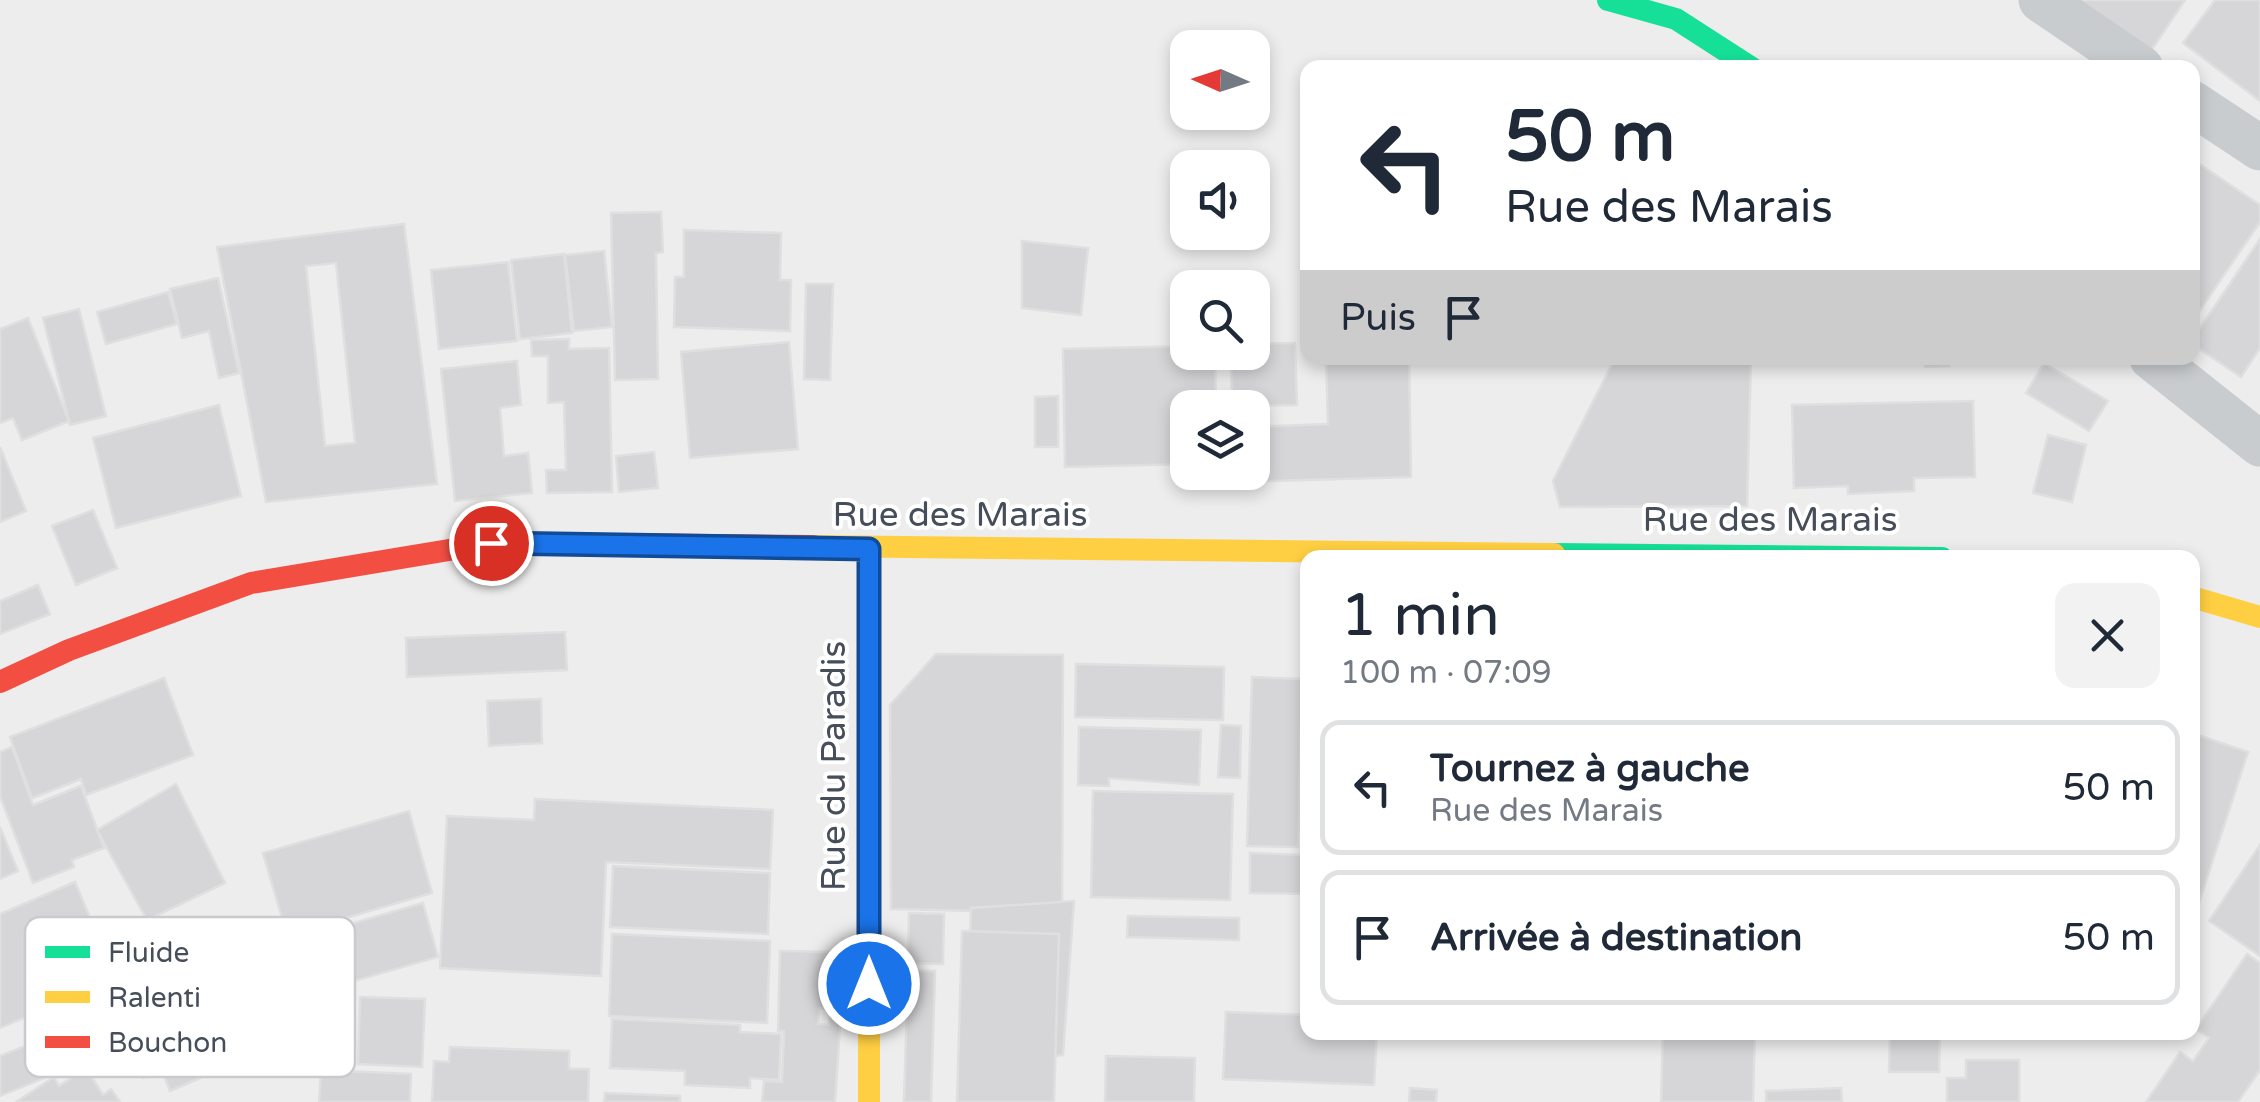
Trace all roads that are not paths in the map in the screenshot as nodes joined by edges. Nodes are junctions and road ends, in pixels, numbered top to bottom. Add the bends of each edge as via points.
1 (1608, 0) edge
2 (2041, 0) edge
3 (1740, 60) edge
4 (2128, 60) edge
5 (2200, 107) edge
6 (2260, 148) edge
7 (2161, 365) edge
8 (2260, 444) edge
9 (869, 549) junction
10 (1300, 553) edge
11 (2200, 599) edge
12 (2260, 617) edge
13 (0, 682) edge
14 (869, 1102) edge

1 - 3 street via 1676,19
2 - 4 street
5 - 6 street
7 - 8 street
9 - 10 street, Rue des Marais
9 - 13 street, Rue des Marais via 491,543 251,583
9 - 14 street, Rue du Paradis
11 - 12 street

